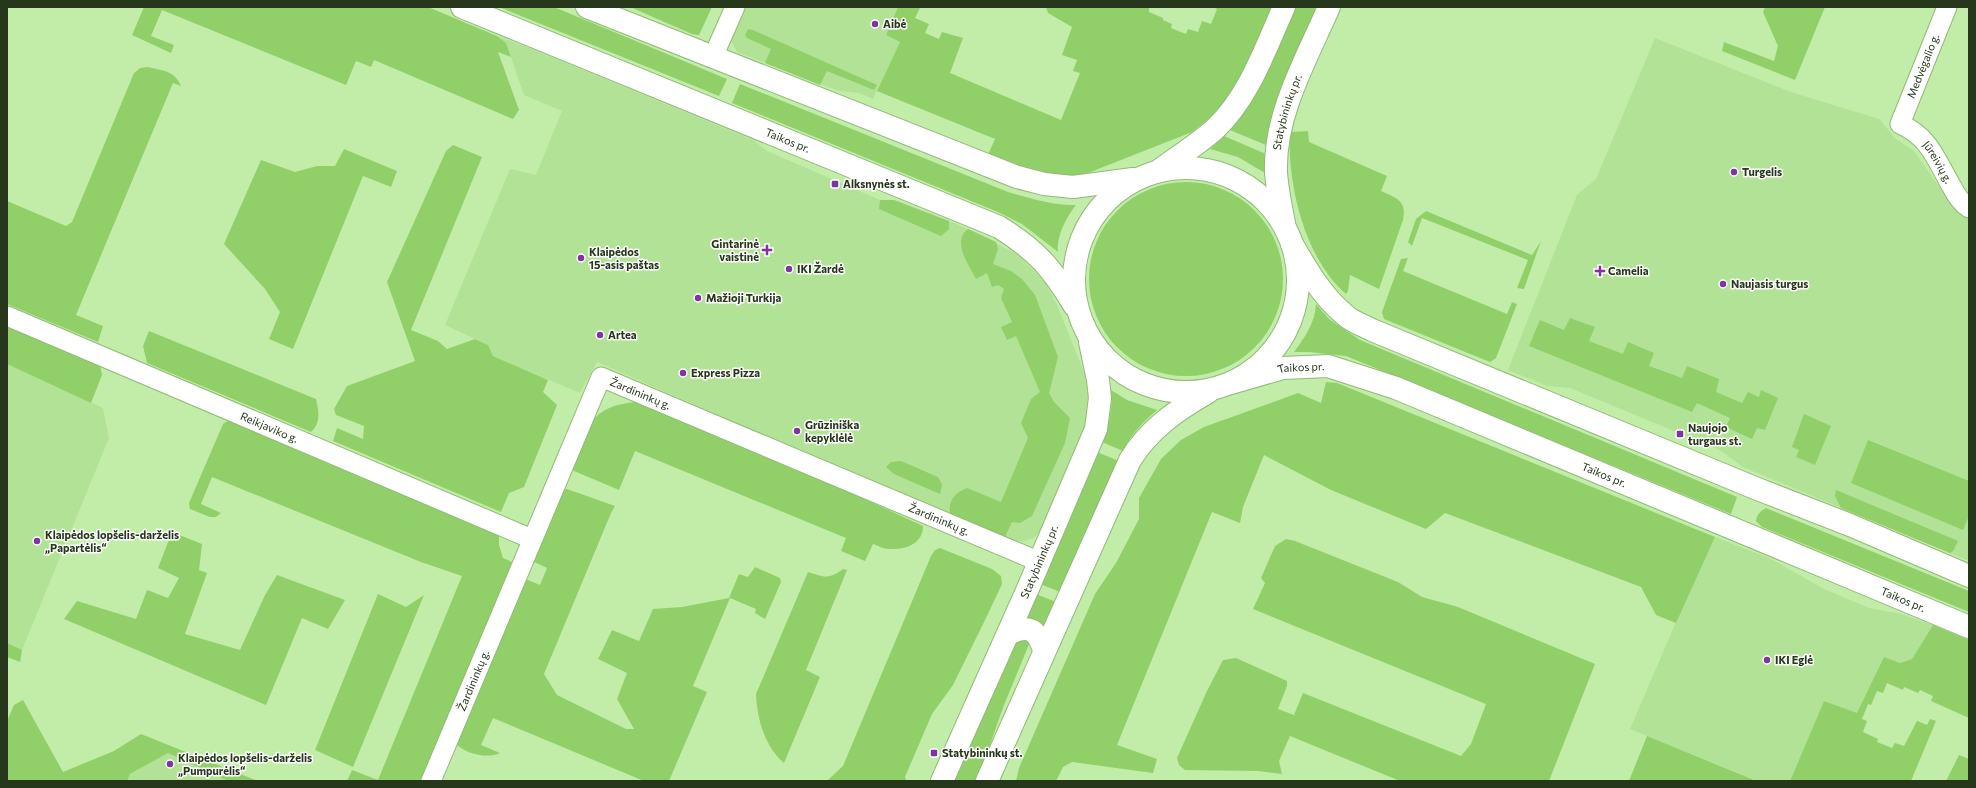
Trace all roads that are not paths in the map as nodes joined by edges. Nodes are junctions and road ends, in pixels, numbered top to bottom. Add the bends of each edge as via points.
1 (462, 7) edge
2 (587, 7) edge
3 (735, 7) edge
4 (1284, 7) edge
5 (1329, 7) edge
6 (1947, 7) edge
7 (713, 57) junction
8 (1900, 124) joint
9 (1158, 171) junction
10 (1138, 178) junction
11 (1969, 208) edge
12 (1288, 234) junction
13 (7, 316) edge
14 (1084, 326) junction
15 (1222, 386) junction
16 (532, 539) junction
17 (1040, 562) junction
18 (1969, 576) edge
19 (1969, 627) edge
20 (1008, 634) junction
21 (1044, 650) junction
22 (431, 781) edge
23 (942, 781) edge
24 (987, 781) edge

1 - 14 main road, Taikos pr. via 999,227 1038,254 1057,276
2 - 7 main road
3 - 7 street
4 - 9 main road via 1254,73 1231,112 1200,141
5 - 12 main road, Statybininkų pr. via 1293,90 1280,132 1276,172
6 - 8 street, Medvėgalio g.
7 - 10 main road via 1017,177 1044,184 1073,187
8 - 11 street, Jūreivių g. via 1920,135 1958,198
9 - 10 main road
9 - 12 main road via 1200,168 1240,181 1272,208
10 - 14 main road, Statybininkų pr. via 1105,202 1082,236 1074,276 1075,297
12 - 15 main road, Statybininkų pr. via 1297,264 1298,285 1295,306 1288,326 1278,344 1264,360 1248,373
12 - 18 main road via 1313,279 1327,297 1346,316 1372,330
13 - 16 street, Reikjaviko g.
14 - 15 main road via 1100,352 1115,367 1151,387 1185,392
14 - 17 main road, Statybininkų pr. via 1098,380 1100,398 1096,429
15 - 19 main road, Taikos pr. via 1283,368 1328,366 1396,388
15 - 21 main road via 1180,408 1138,446 1121,478
16 - 17 street, Žardininkų g. via 601,377
16 - 22 street, Žardininkų g.
17 - 20 main road, Statybininkų pr.
20 - 21 main road via 1018,629 1034,631 1040,636
20 - 23 main road, Statybininkų pr.
21 - 24 main road

